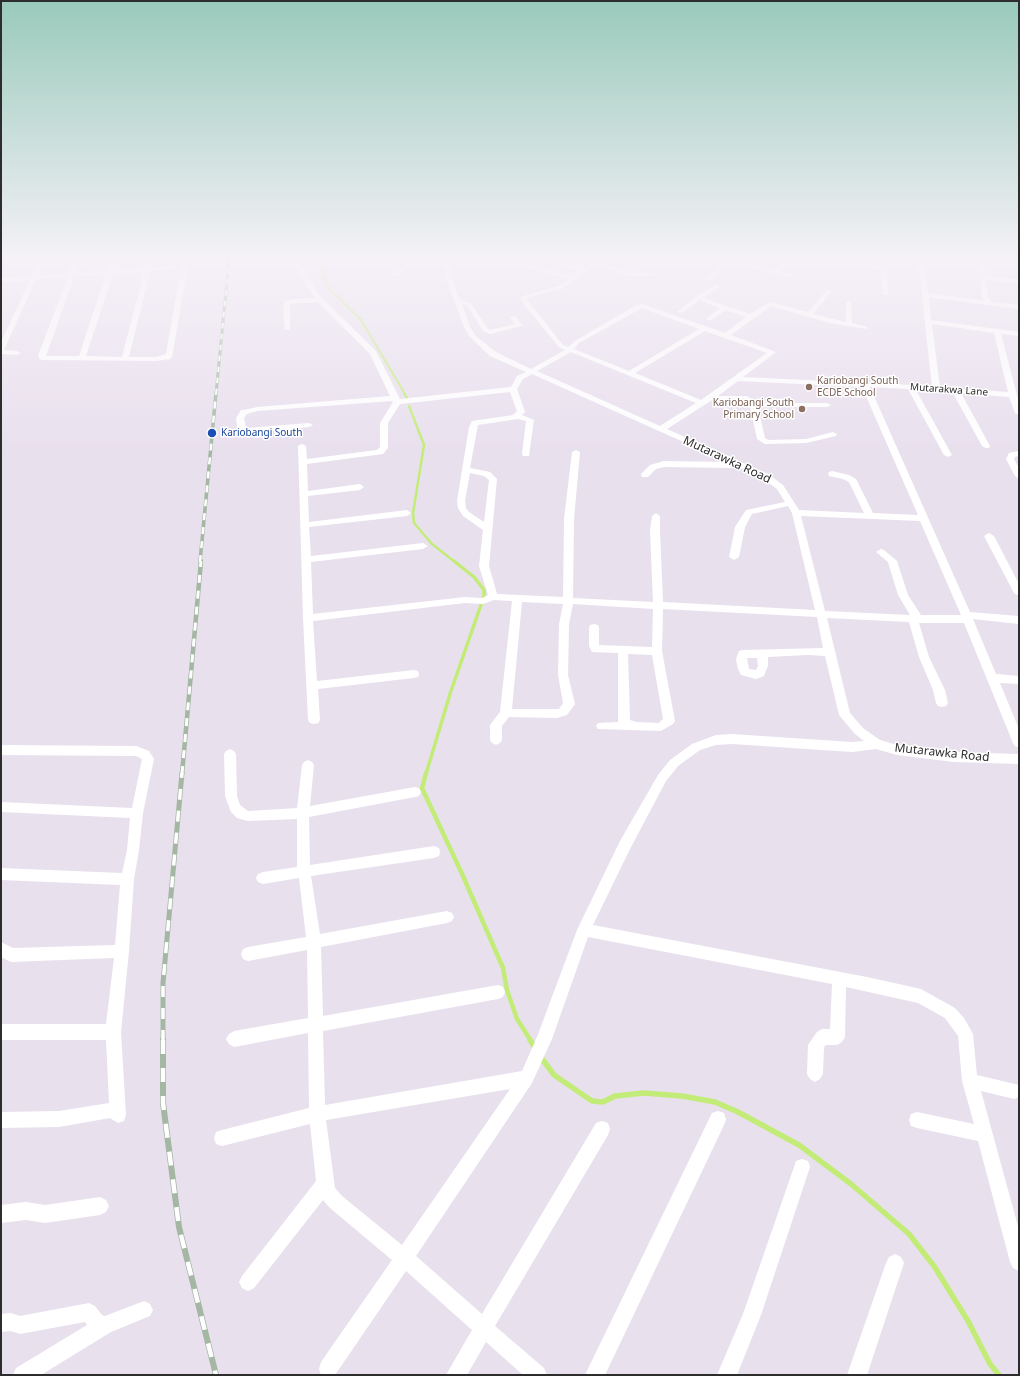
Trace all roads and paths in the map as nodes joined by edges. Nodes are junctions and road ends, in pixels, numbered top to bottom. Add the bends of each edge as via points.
1 (13, 324) edge
2 (54, 324) edge
3 (93, 324) edge
4 (134, 324) edge
5 (174, 324) edge
6 (287, 324) edge
7 (345, 324) edge
8 (466, 324) edge
9 (481, 324) edge
10 (519, 324) edge
11 (544, 324) edge
12 (608, 324) edge
13 (695, 324) edge
14 (740, 324) edge
15 (845, 324) edge
16 (930, 324) edge
17 (946, 324) edge
18 (849, 325) joint
19 (705, 328) junction
20 (865, 328) dead end
21 (287, 329) dead end
22 (996, 331) junction
23 (1019, 334) edge
24 (725, 336) junction
25 (572, 349) junction
26 (1, 351) edge
27 (17, 353) dead end
28 (82, 358) junction
29 (125, 359) junction
30 (534, 372) junction
31 (630, 373) junction
32 (738, 379) junction
33 (865, 385) junction
34 (911, 387) junction
35 (513, 389) junction
36 (936, 389) junction
37 (955, 390) junction
38 (1012, 395) junction
39 (710, 398) junction
40 (397, 400) junction
41 (702, 403) junction
42 (754, 405) junction
43 (827, 405) dead end
44 (1019, 411) edge
45 (518, 416) junction
46 (309, 425) dead end
47 (661, 429) junction
48 (833, 434) dead end
49 (302, 446) dead end
50 (986, 446) dead end
51 (576, 452) dead end
52 (1019, 453) edge
53 (526, 454) dead end
54 (948, 455) dead end
55 (303, 462) junction
56 (740, 465) junction
57 (466, 470) junction
58 (832, 474) dead end
59 (645, 475) dead end
60 (1019, 476) edge
61 (360, 487) dead end
62 (304, 494) junction
63 (791, 503) junction
64 (407, 513) dead end
65 (796, 513) junction
66 (656, 516) dead end
67 (869, 516) junction
68 (923, 518) junction
69 (305, 525) junction
70 (487, 528) junction
71 (989, 536) dead end
72 (423, 546) dead end
73 (881, 552) dead end
74 (734, 557) dead end
75 (306, 560) junction
76 (1019, 593) edge
77 (493, 597) junction
78 (518, 599) junction
79 (568, 602) junction
80 (658, 606) junction
81 (821, 614) junction
82 (967, 617) junction
83 (308, 618) junction
84 (916, 619) junction
85 (1019, 620) edge
86 (594, 628) dead end
87 (623, 651) junction
88 (657, 652) junction
89 (830, 652) junction
90 (762, 653) dead end
91 (414, 674) dead end
92 (992, 678) junction
93 (1019, 680) edge
94 (312, 686) junction
95 (942, 704) dead end
96 (506, 713) junction
97 (314, 720) dead end
98 (602, 726) dead end
99 (636, 727) junction
100 (496, 740) dead end
101 (1019, 743) edge
102 (876, 744) junction
103 (1, 750) edge
104 (230, 754) dead end
105 (1019, 759) edge
106 (308, 765) dead end
107 (415, 792) dead end
108 (1, 807) edge
109 (138, 812) junction
110 (304, 812) junction
111 (434, 852) dead end
112 (304, 870) junction
113 (1, 874) edge
114 (263, 878) dead end
115 (126, 879) junction
116 (447, 917) dead end
117 (584, 930) junction
118 (314, 943) junction
119 (1, 948) edge
120 (122, 951) junction
121 (248, 954) dead end
122 (839, 980) junction
123 (498, 992) dead end
124 (316, 1024) junction
125 (1, 1032) edge
126 (113, 1032) junction
127 (234, 1039) dead end
128 (815, 1074) dead end
129 (527, 1078) junction
130 (970, 1081) junction
131 (1014, 1091) dead end
132 (317, 1114) junction
133 (718, 1119) dead end
134 (1, 1120) edge
135 (917, 1120) dead end
136 (602, 1129) dead end
137 (984, 1134) junction
138 (222, 1138) dead end
139 (802, 1167) dead end
140 (324, 1183) junction
141 (100, 1206) dead end
142 (1, 1214) edge
143 (403, 1258) junction
144 (1019, 1262) edge
145 (895, 1264) dead end
146 (248, 1282) dead end
147 (144, 1310) dead end
148 (1, 1324) edge
149 (106, 1325) junction
150 (483, 1328) junction
151 (328, 1369) dead end
152 (23, 1375) edge
153 (456, 1375) edge
154 (537, 1375) edge
155 (595, 1375) edge
156 (727, 1375) edge
157 (857, 1375) edge

1 - 26 street
2 - 28 street via 42,356
3 - 28 street
4 - 29 street
5 - 29 street via 169,355 164,358
6 - 21 street
7 - 40 street via 373,353
8 - 30 street, Mutarawka Road via 473,337 493,354
9 - 10 street via 490,332
11 - 25 street via 561,346
12 - 25 street via 577,342
13 - 19 street
14 - 24 street
15 - 18 street
16 - 36 street
17 - 22 street
18 - 20 street
19 - 24 street
19 - 31 street
22 - 23 street
22 - 38 street
24 - 32 street via 772,352
25 - 30 street
25 - 31 street
26 - 27 street
28 - 29 street
30 - 35 street via 520,378
30 - 47 street, Mutarawka Road
31 - 41 street
32 - 33 street, Mutarakwa Lane
32 - 39 street
33 - 34 street, Mutarakwa Lane
33 - 68 street
34 - 36 street, Mutarakwa Lane
34 - 54 street
35 - 40 street
35 - 45 street via 521,412
36 - 37 street, Mutarakwa Lane
37 - 38 street, Mutarakwa Lane
37 - 50 street
38 - 44 street
39 - 41 street
39 - 42 street via 745,398
40 - 46 street via 257,409 244,412 240,418 243,430 249,431
40 - 55 street via 384,423 384,448 380,452
41 - 47 street
42 - 43 street
42 - 48 street via 760,436 768,442 801,442
45 - 53 street via 530,420
45 - 57 street via 474,424
47 - 56 street, Mutarawka Road
49 - 55 street
51 - 79 street via 569,519
52 - 60 street via 1012,455 1010,459
55 - 62 street
56 - 59 street via 664,464 653,466
56 - 63 street, Mutarawka Road via 771,479
57 - 70 street via 462,508 466,514
57 - 70 street via 487,474 493,479
58 - 67 street via 853,481
61 - 62 street
62 - 69 street
63 - 65 street, Mutarawka Road
63 - 74 street via 749,512 740,527
64 - 69 street
65 - 67 street
65 - 81 street, Mutarawka Road
66 - 80 street
67 - 68 street
68 - 82 street
69 - 75 street
70 - 77 street via 484,566
71 - 76 street
72 - 75 street
73 - 84 street via 892,561 903,595
75 - 83 street
77 - 78 street
77 - 83 street via 482,601 465,600
78 - 79 street
78 - 96 street
79 - 80 street
79 - 96 street via 564,624 564,675 569,704 567,708 557,714
80 - 81 street
80 - 88 street
81 - 84 street
81 - 89 street, Mutarawka Road
82 - 84 street
82 - 85 street
82 - 92 street
83 - 94 street
84 - 95 street via 924,656 939,690
86 - 87 street via 596,649
87 - 88 street
87 - 99 street via 624,723
88 - 99 street via 669,721 661,727
89 - 90 street
89 - 102 street, Mutarawka Road via 845,715 859,731
91 - 94 street
92 - 93 street
92 - 101 street
94 - 97 street
96 - 100 street via 496,725
98 - 99 street
102 - 105 street, Mutarawka Road via 897,750 954,757
102 - 117 street via 852,747 732,739 716,740 696,747 674,763 662,778
103 - 109 street via 141,752 148,759
104 - 110 street via 231,796 240,814 248,816
106 - 110 street
107 - 110 street
108 - 109 street
109 - 115 street via 134,850
110 - 112 street
111 - 112 street
112 - 114 street
112 - 118 street
113 - 115 street
115 - 120 street
116 - 118 street
117 - 122 street
117 - 129 street
118 - 121 street
118 - 124 street
119 - 120 street via 11,955
120 - 126 street
122 - 128 street via 837,1037 822,1036 816,1045
122 - 130 street via 921,996 950,1013 965,1034
123 - 124 street
124 - 127 street
124 - 132 street
125 - 126 street
126 - 134 street via 118,1115 113,1110 59,1119
129 - 132 street
129 - 143 street
130 - 131 street
130 - 137 street
132 - 138 street
132 - 140 street
133 - 155 street
135 - 137 street
136 - 150 street
137 - 144 street
139 - 156 street via 752,1315
140 - 143 street via 336,1202
140 - 146 street
141 - 142 street via 45,1214 26,1211
143 - 150 street
143 - 151 street
145 - 157 street
147 - 149 street
148 - 149 street via 11,1322 20,1326 89,1312 96,1322
149 - 152 street
150 - 153 street
150 - 154 street

